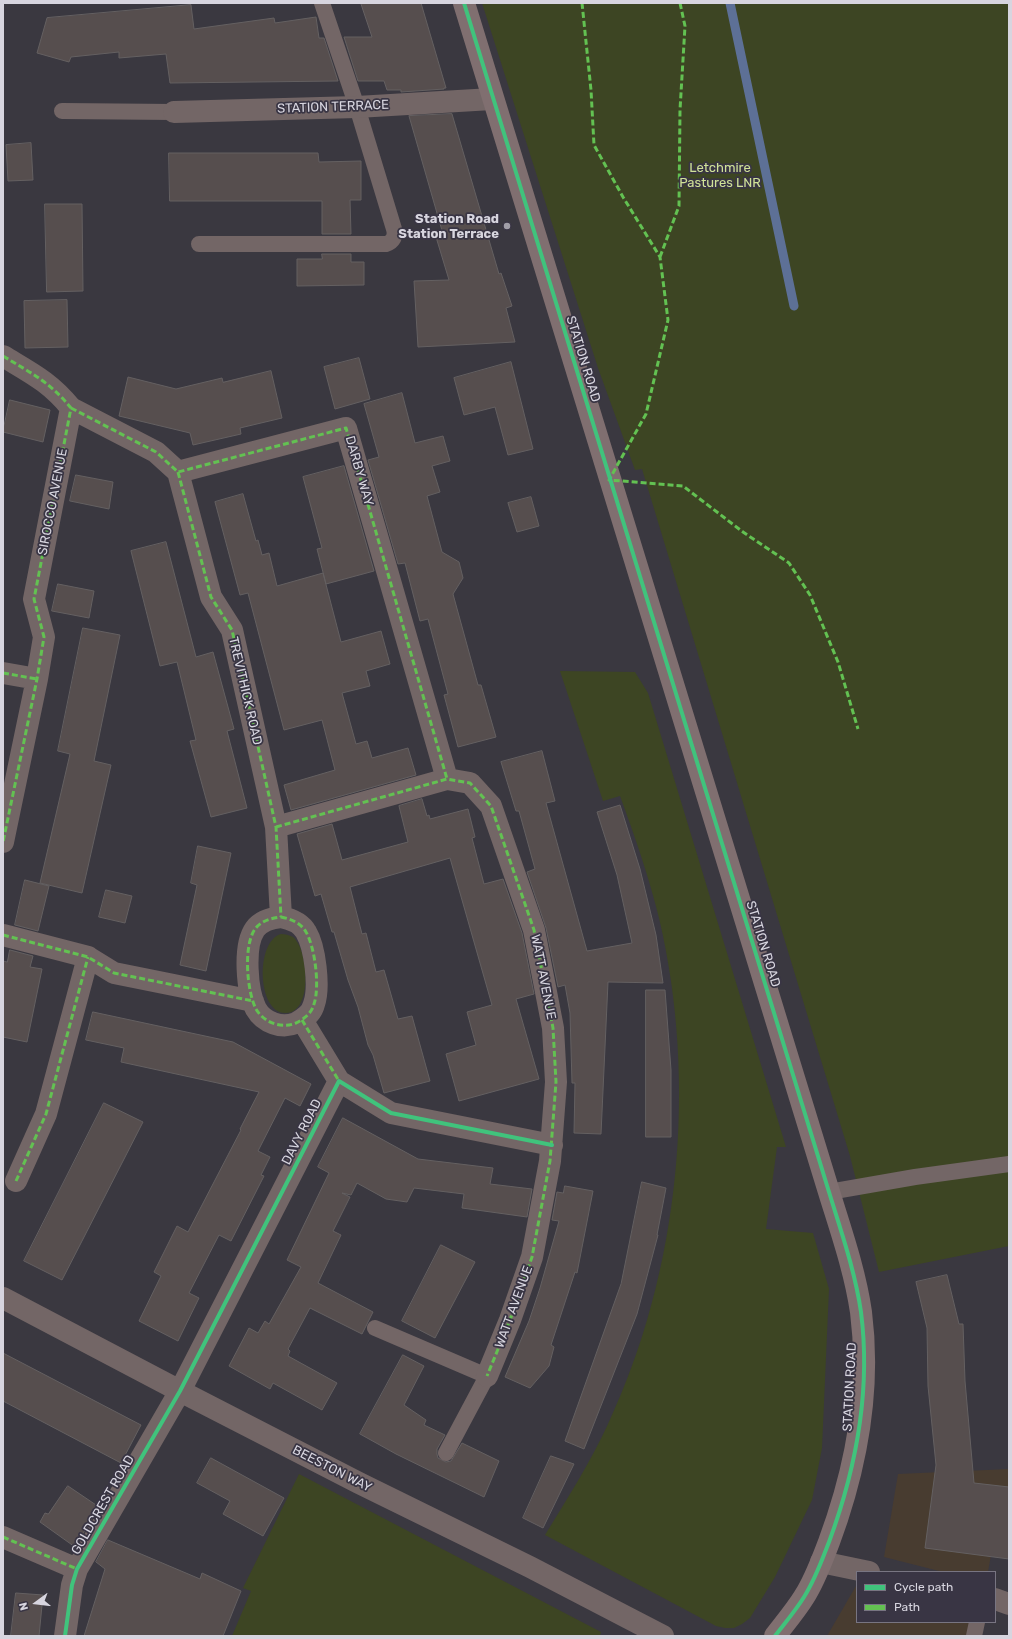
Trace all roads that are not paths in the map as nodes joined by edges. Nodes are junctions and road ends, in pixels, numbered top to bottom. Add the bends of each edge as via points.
1 (322, 3) edge
2 (464, 3) edge
3 (492, 99) junction
4 (357, 107) junction
5 (62, 111) dead end
6 (174, 112) joint
7 (199, 244) dead end
8 (3, 356) edge
9 (71, 408) junction
10 (178, 472) junction
11 (3, 673) edge
12 (37, 679) junction
13 (447, 779) junction
14 (276, 827) junction
15 (3, 842) edge
16 (281, 917) junction
17 (3, 935) edge
18 (88, 957) junction
19 (253, 1001) junction
20 (302, 1020) junction
21 (339, 1081) junction
22 (552, 1145) junction
23 (1009, 1164) edge
24 (16, 1181) dead end
25 (829, 1192) junction
26 (3, 1298) edge
27 (375, 1328) dead end
28 (487, 1376) junction
29 (180, 1391) junction
30 (446, 1453) dead end
31 (3, 1538) edge
32 (821, 1562) junction
33 (78, 1569) junction
34 (864, 1571) edge
35 (996, 1599) edge
36 (1009, 1604) edge
37 (977, 1623) edge
38 (65, 1636) edge
39 (663, 1636) edge
40 (775, 1636) edge
41 (974, 1636) edge

1 - 4 lane
2 - 3 street, STATION ROAD
3 - 4 street, STATION TERRACE
3 - 25 street, STATION ROAD
4 - 6 street, STATION TERRACE
4 - 7 lane via 395,232 391,242
5 - 6 lane
8 - 9 street via 58,392
9 - 10 street via 156,452
9 - 12 street, SIROCCO AVENUE via 34,599 44,637
10 - 13 street, DARBY WAY via 346,428
10 - 14 street, TREVITHICK ROAD via 211,597 232,630
11 - 12 street
12 - 15 street, SIROCCO AVENUE
13 - 14 street, WATT AVENUE
13 - 22 street, WATT AVENUE via 470,783 492,806 534,930 553,1028 556,1082
14 - 16 street, TREVITHICK ROAD
16 - 19 street via 271,918 262,923 250,938 248,975
16 - 20 street via 300,924 306,932 314,959 316,995 309,1014
17 - 18 street
18 - 19 street via 114,973
18 - 24 street via 46,1114
19 - 20 street via 257,1010 272,1023 282,1025
20 - 21 street
21 - 22 street via 391,1113
21 - 29 street, DAVY ROAD
22 - 28 street, WATT AVENUE via 532,1257
23 - 25 lane
25 - 32 street, STATION ROAD via 852,1269 864,1355 854,1459 840,1512
26 - 29 street, BEESTON WAY
27 - 28 lane
28 - 30 lane
29 - 33 street, GOLDCREST ROAD
29 - 39 street, BEESTON WAY
31 - 33 street
32 - 34 street
32 - 40 street, STATION ROAD via 804,1596
33 - 38 street, GOLDCREST ROAD via 72,1585
35 - 36 street
37 - 41 lane

